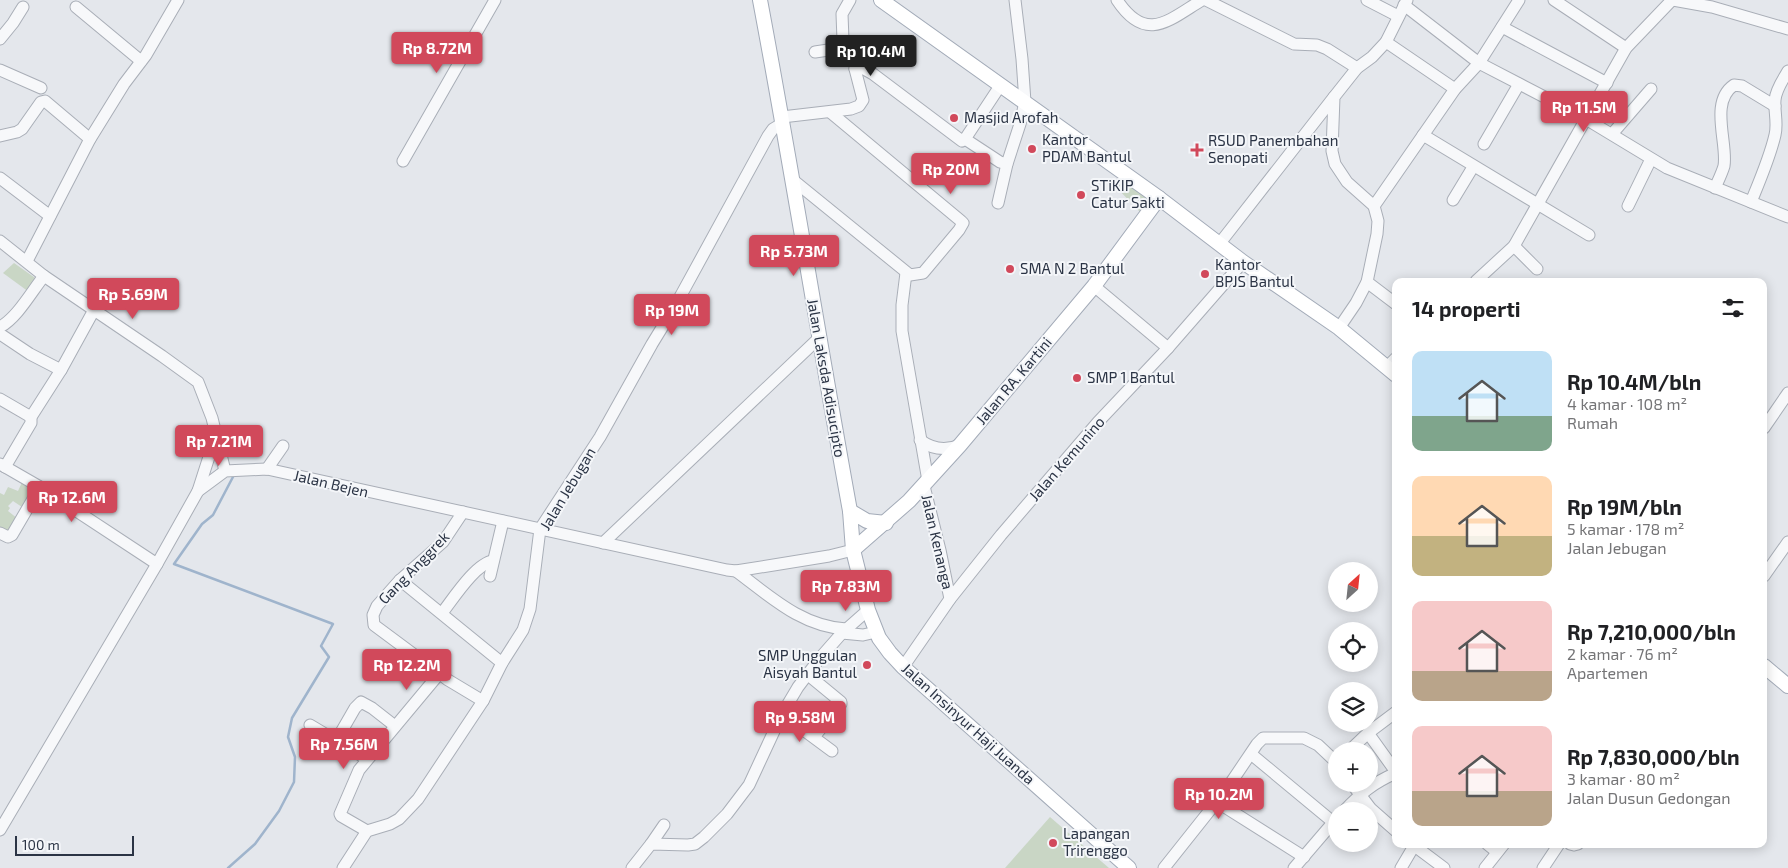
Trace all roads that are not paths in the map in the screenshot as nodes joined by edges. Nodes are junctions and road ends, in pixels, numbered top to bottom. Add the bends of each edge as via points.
1 (178, 0) edge
2 (495, 0) edge
3 (760, 0) edge
4 (850, 0) edge
5 (881, 0) edge
6 (1014, 0) edge
7 (1117, 0) edge
8 (1204, 0) edge
9 (1367, 0) edge
10 (1519, 0) edge
11 (1554, 0) edge
12 (1672, 0) edge
13 (1406, 3) edge
14 (76, 6) dead end
15 (23, 7) dead end
16 (1398, 16) junction
17 (1502, 27) junction
18 (1788, 29) edge
19 (0, 39) edge
20 (1386, 42) junction
21 (848, 47) junction
22 (1626, 48) junction
23 (815, 52) dead end
24 (141, 61) junction
25 (1479, 63) junction
26 (1357, 68) junction
27 (855, 69) junction
28 (0, 70) edge
29 (1788, 71) edge
30 (1607, 83) junction
31 (1519, 84) junction
32 (1000, 86) junction
33 (41, 88) dead end
34 (1455, 89) junction
35 (1651, 89) dead end
36 (1784, 89) edge
37 (1334, 97) junction
38 (1024, 102) junction
39 (1775, 106) junction
40 (830, 112) junction
41 (1586, 119) junction
42 (782, 120) junction
43 (1612, 134) junction
44 (0, 136) edge
45 (1423, 136) junction
46 (90, 139) junction
47 (965, 139) junction
48 (1484, 144) dead end
49 (1652, 159) junction
50 (402, 161) dead end
51 (1007, 164) junction
52 (1473, 167) junction
53 (0, 178) edge
54 (793, 180) junction
55 (1715, 188) junction
56 (1159, 198) junction
57 (1453, 200) dead end
58 (1752, 202) junction
59 (998, 203) dead end
60 (1538, 204) junction
61 (1374, 206) junction
62 (1628, 206) dead end
63 (50, 216) junction
64 (1788, 217) edge
65 (1590, 235) dead end
66 (0, 241) edge
67 (1220, 243) junction
68 (1514, 246) junction
69 (28, 261) junction
70 (1243, 262) junction
71 (1537, 269) dead end
72 (906, 273) junction
73 (44, 276) junction
74 (1479, 278) edge
75 (1367, 282) junction
76 (1094, 286) junction
77 (1392, 301) edge
78 (94, 310) junction
79 (0, 327) edge
80 (1339, 328) junction
81 (0, 334) edge
82 (819, 338) junction
83 (1168, 348) junction
84 (1392, 366) edge
85 (61, 370) junction
86 (1788, 392) edge
87 (0, 399) edge
88 (31, 417) junction
89 (1767, 424) edge
90 (216, 435) junction
91 (920, 440) junction
92 (960, 445) junction
93 (283, 446) dead end
94 (2, 465) edge
95 (267, 469) junction
96 (225, 471) junction
97 (926, 484) junction
98 (40, 487) junction
99 (198, 491) junction
100 (850, 511) junction
101 (463, 512) junction
102 (503, 522) junction
103 (886, 523) junction
104 (540, 529) junction
105 (0, 533) edge
106 (1788, 542) edge
107 (603, 543) junction
108 (853, 550) junction
109 (493, 562) junction
110 (157, 564) junction
111 (736, 571) junction
112 (1767, 572) edge
113 (490, 576) dead end
114 (400, 580) junction
115 (950, 598) junction
116 (868, 610) junction
117 (442, 613) junction
118 (844, 631) junction
119 (876, 632) junction
120 (502, 663) junction
121 (903, 666) junction
122 (1767, 668) edge
123 (439, 674) junction
124 (807, 674) junction
125 (1788, 686) edge
126 (483, 701) junction
127 (782, 714) junction
128 (1392, 715) edge
129 (310, 725) dead end
130 (395, 726) junction
131 (1368, 733) junction
132 (814, 738) junction
133 (336, 741) junction
134 (1359, 742) edge
135 (832, 751) dead end
136 (1251, 754) junction
137 (1328, 754) edge
138 (367, 759) junction
139 (1392, 766) edge
140 (1392, 774) edge
141 (1357, 792) edge
142 (1359, 795) junction
143 (1217, 802) junction
144 (1352, 802) edge
145 (1328, 815) edge
146 (664, 825) dead end
147 (1392, 828) edge
148 (1328, 829) edge
149 (0, 830) edge
150 (367, 831) junction
151 (650, 844) junction
152 (1411, 848) edge
153 (1417, 848) edge
154 (1501, 848) edge
155 (1556, 848) edge
156 (1304, 856) junction
157 (348, 866) edge
158 (632, 868) edge
159 (1129, 868) edge
160 (1164, 868) edge
161 (1294, 868) edge
162 (1401, 868) edge
163 (1444, 868) edge
164 (1485, 868) edge
165 (1543, 868) edge

1 - 24 street
2 - 50 street
3 - 42 main road, Jalan Laksda Adisucipto
4 - 21 street via 841,21 843,40
5 - 32 main road
6 - 38 street
7 - 8 street via 1135,19 1152,26 1170,21
8 - 26 street via 1294,44 1327,48
9 - 16 street
10 - 17 street
11 - 22 street
12 - 18 street via 1712,7
12 - 22 street
13 - 16 street
13 - 25 street
14 - 24 street
15 - 19 street
16 - 20 street
17 - 25 street
17 - 30 street
20 - 26 street
20 - 34 street
21 - 23 street
21 - 27 street via 856,56
22 - 30 street
24 - 46 street
25 - 31 street
25 - 34 street
26 - 37 street
27 - 40 street via 863,100 857,107
27 - 47 street via 873,74 957,139
28 - 33 street
29 - 36 street
30 - 41 street
31 - 41 street
31 - 48 street
32 - 38 main road
32 - 47 street
34 - 45 street
35 - 43 street
36 - 39 street
37 - 61 street via 1332,150 1335,164 1347,182
37 - 67 street
38 - 51 street
38 - 56 main road
39 - 55 street via 1742,86 1734,85 1729,90 1723,102 1721,120 1724,166
39 - 58 street via 1774,138
40 - 42 street
40 - 72 street via 963,223 923,273
41 - 43 street
41 - 60 street
42 - 54 main road, Jalan Laksda Adisucipto
42 - 104 street, Jalan Jebugan via 768,136 674,308 647,341 600,437
43 - 49 street
44 - 46 street via 22,129 45,101
45 - 52 street
45 - 61 street
46 - 63 street
47 - 51 street
49 - 55 street
49 - 62 street
51 - 59 street
52 - 57 street
52 - 60 street
53 - 63 street
54 - 72 street
54 - 82 main road, Jalan Laksda Adisucipto
55 - 58 street
56 - 67 main road
56 - 76 main road, Jalan RA. Kartini
58 - 64 street
60 - 65 street
60 - 68 street
61 - 75 street via 1377,234
63 - 69 street
66 - 69 street
67 - 70 main road
68 - 71 street
68 - 74 street
69 - 73 street
70 - 80 main road
70 - 83 street, Jalan Kemunino
72 - 91 street, Jalan Kenanga via 902,325
73 - 78 street
73 - 79 street via 6,324
75 - 77 street
75 - 80 street
76 - 83 street
76 - 92 main road, Jalan RA. Kartini
78 - 85 street
78 - 90 street via 198,382
80 - 84 main road
81 - 85 street
82 - 100 main road, Jalan Laksda Adisucipto
82 - 107 street
83 - 115 street, Jalan Kemunino via 1098,422
85 - 88 street
86 - 89 street
87 - 88 street
88 - 94 street via 28,428
90 - 96 street
90 - 99 street
91 - 92 street via 936,448
91 - 97 street, Jalan Kenanga
92 - 97 main road, Jalan RA. Kartini
93 - 95 street
94 - 98 street
95 - 96 street, Jalan Bejen
95 - 101 street, Jalan Bejen
96 - 99 street
97 - 103 main road, Jalan RA. Kartini
97 - 115 street, Jalan Kenanga
98 - 105 street via 12,535 8,537
98 - 110 street
99 - 110 street
100 - 103 main road via 867,521
100 - 108 main road, Jalan Laksda Adisucipto
101 - 102 street, Jalan Bejen
101 - 114 street, Gang Anggrek via 443,542
102 - 104 street, Jalan Bejen
102 - 109 street
103 - 108 main road, Jalan RA. Kartini
104 - 107 street, Jalan Bejen
104 - 120 street, Jalan Jebugan via 530,610 523,630
106 - 112 street
107 - 111 street, Jalan Bejen
108 - 111 street, Jalan Bejen
108 - 116 main road, Jalan Insinyur Haji Juanda
109 - 113 street
109 - 117 street via 485,563 476,571
110 - 149 street
111 - 118 street via 803,619
114 - 117 street
114 - 123 street, Gang Anggrek via 377,606 373,615 374,626
115 - 121 street, Jalan Kemunino
116 - 118 street
116 - 119 main road, Jalan Insinyur Haji Juanda
117 - 120 street
118 - 119 street via 863,635
118 - 124 street
119 - 121 main road, Jalan Insinyur Haji Juanda
120 - 126 street, Jalan Jebugan
121 - 159 main road, Jalan Insinyur Haji Juanda
122 - 125 main road
123 - 126 street
123 - 130 street
124 - 127 street
124 - 132 street via 841,702
126 - 150 street, Jalan Jebugan via 418,799 399,819
127 - 132 street
127 - 151 street via 746,791 710,832 699,842 688,845
128 - 131 street
129 - 133 street
130 - 133 street via 361,702
130 - 138 street
131 - 134 street
131 - 139 street
132 - 135 street
133 - 138 street
136 - 137 street via 1263,738 1304,738 1318,744
136 - 143 street
136 - 145 street
138 - 150 street via 340,814
140 - 142 street
141 - 142 street
142 - 144 street
142 - 147 street
143 - 156 street
143 - 160 street
146 - 151 street
148 - 156 street
150 - 157 street
151 - 158 street
152 - 162 street
153 - 163 street
154 - 164 street
155 - 165 street
156 - 161 street

